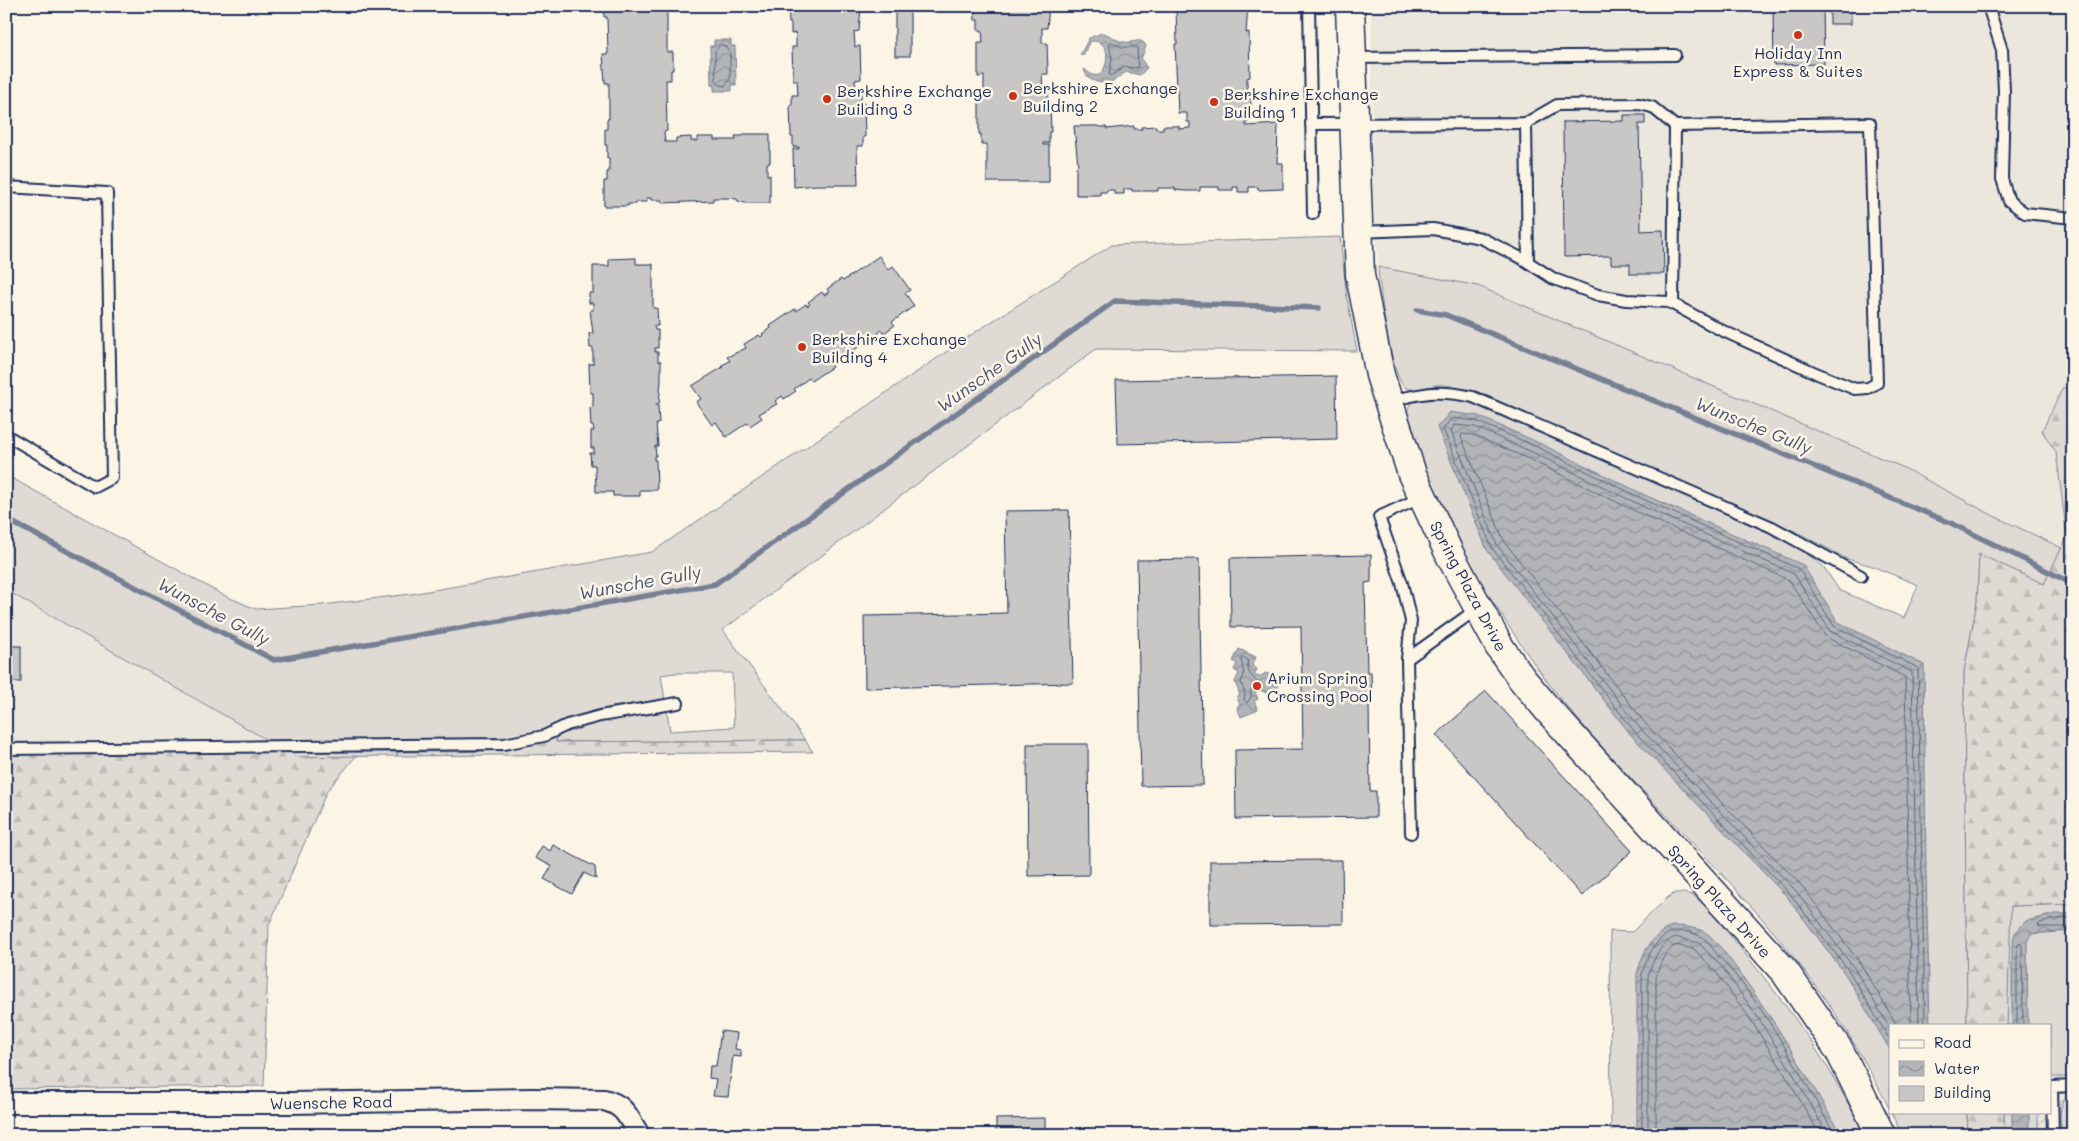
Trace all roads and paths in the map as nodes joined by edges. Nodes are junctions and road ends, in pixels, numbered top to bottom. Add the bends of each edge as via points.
1 (1309, 6) edge
2 (1350, 6) edge
3 (1988, 6) edge
4 (1675, 55) dead end
5 (1351, 58) junction
6 (1526, 123) junction
7 (1311, 124) junction
8 (1353, 124) junction
9 (1675, 126) junction
10 (6, 187) edge
11 (1313, 214) dead end
12 (2073, 218) edge
13 (1358, 232) junction
14 (1528, 262) junction
15 (1673, 304) junction
16 (1388, 401) junction
17 (6, 435) edge
18 (1422, 497) junction
19 (1861, 576) dead end
20 (1477, 609) junction
21 (1407, 659) junction
22 (678, 703) dead end
23 (6, 749) edge
24 (1411, 833) dead end
25 (2073, 1086) edge
26 (6, 1103) edge
27 (639, 1135) edge
28 (1881, 1135) edge
29 (2053, 1135) edge

1 - 7 lane
2 - 5 street, Spring Plaza Drive
3 - 12 lane via 2002,50 2002,180 2009,201 2024,213
4 - 5 lane
5 - 8 street, Spring Plaza Drive
6 - 8 lane
6 - 9 lane via 1557,106 1639,104 1652,107
6 - 14 lane
7 - 8 lane
7 - 11 lane
8 - 13 street, Spring Plaza Drive
9 - 15 lane
9 - 15 lane via 1870,122 1877,384 1855,389 1769,353
10 - 17 lane via 107,193 112,478 95,487
13 - 14 lane via 1433,229 1481,238
13 - 16 street, Spring Plaza Drive via 1360,275
14 - 15 lane via 1554,279 1598,295
16 - 18 street, Spring Plaza Drive
16 - 19 lane via 1430,391 1473,397 1772,528
18 - 20 street, Spring Plaza Drive
18 - 21 lane via 1379,516 1412,621
20 - 21 lane
20 - 28 street, Spring Plaza Drive via 1522,679 1549,711 1785,972 1839,1050
21 - 24 lane
22 - 23 lane via 600,716 567,725 544,736 504,744
25 - 29 lane via 2052,1087
26 - 27 street, Wuensche Road via 604,1100 622,1107

